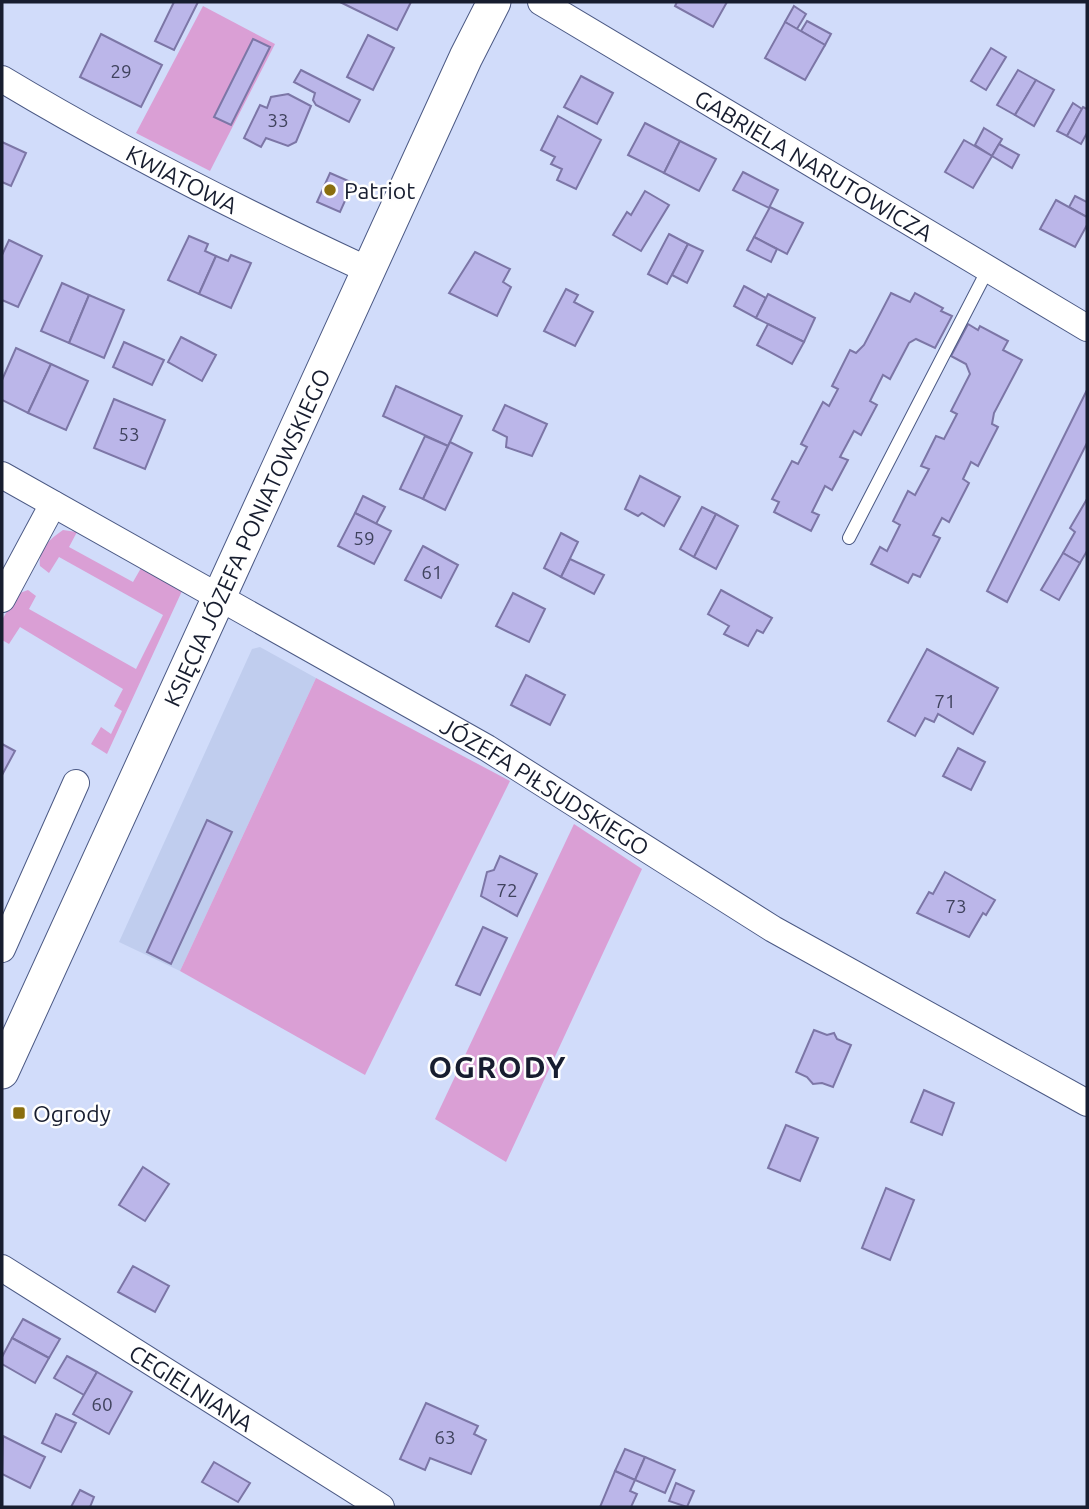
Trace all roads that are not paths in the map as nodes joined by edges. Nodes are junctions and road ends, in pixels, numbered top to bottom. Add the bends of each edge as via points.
1 (494, 2) edge
2 (541, 2) edge
3 (2, 79) edge
4 (368, 270) junction
5 (988, 271) junction
6 (1087, 328) edge
7 (2, 475) edge
8 (52, 504) junction
9 (849, 538) dead end
10 (2, 599) edge
11 (220, 599) junction
12 (76, 783) dead end
13 (2, 949) edge
14 (2, 1072) edge
15 (1087, 1103) edge
16 (2, 1268) edge
17 (381, 1507) edge

1 - 4 street, KSIĘCIA JÓZEFA PONIATOWSKIEGO
2 - 5 street, GABRIELA NARUTOWICZA
3 - 4 street, KWIATOWA via 194,187
4 - 11 street, KSIĘCIA JÓZEFA PONIATOWSKIEGO
5 - 6 street, GABRIELA NARUTOWICZA
5 - 9 lane
7 - 8 street, JÓZEFA PIŁSUDSKIEGO
8 - 10 street
8 - 11 street, JÓZEFA PIŁSUDSKIEGO
11 - 14 street, KSIĘCIA JÓZEFA PONIATOWSKIEGO
11 - 15 street, JÓZEFA PIŁSUDSKIEGO via 546,783 773,929
12 - 13 street
16 - 17 street, CEGIELNIANA

